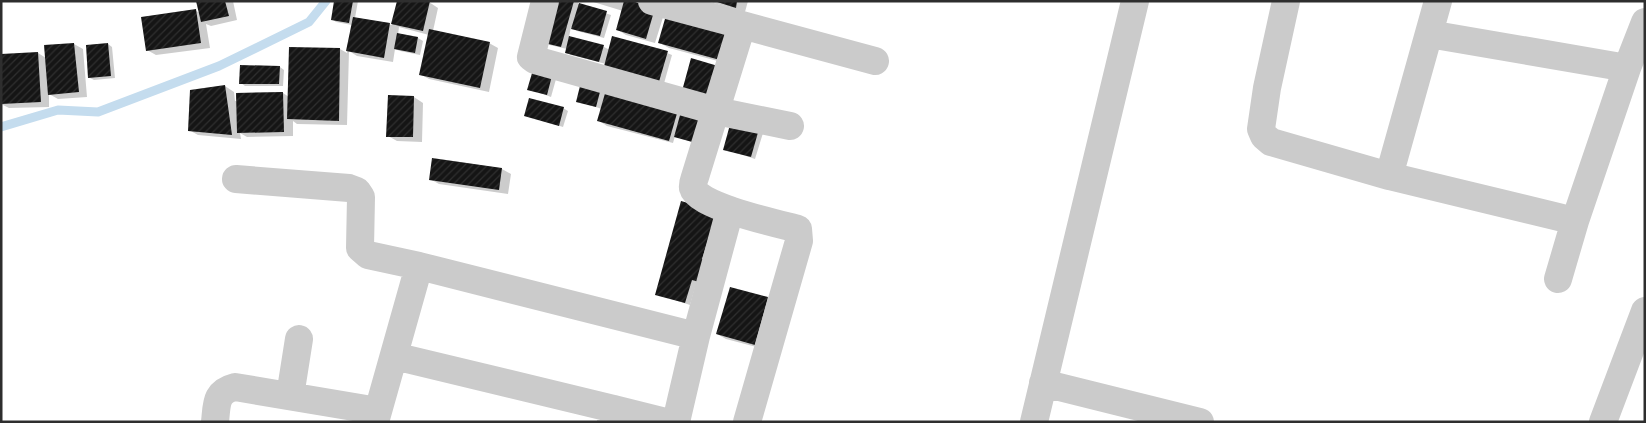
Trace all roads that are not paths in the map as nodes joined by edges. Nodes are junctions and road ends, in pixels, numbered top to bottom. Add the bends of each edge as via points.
1 (544, 1) edge
2 (652, 1) edge
3 (1135, 1) edge
4 (1286, 1) edge
5 (1438, 1) edge
6 (1645, 22) edge
7 (742, 25) junction
8 (1429, 34) junction
9 (875, 61) dead end
10 (1627, 68) junction
11 (716, 111) junction
12 (790, 126) dead end
13 (1389, 176) junction
14 (236, 180) dead end
15 (730, 210) junction
16 (1575, 221) junction
17 (419, 266) junction
18 (1558, 279) dead end
19 (1642, 326) edge
20 (696, 336) junction
21 (298, 339) dead end
22 (394, 356) junction
23 (1043, 383) junction
24 (290, 396) junction
25 (377, 416) edge
26 (612, 416) edge
27 (215, 422) edge
28 (666, 422) edge
29 (676, 422) edge
30 (747, 422) edge
31 (1034, 422) edge
32 (1200, 422) edge
33 (1604, 422) edge

1 - 11 street via 530,57
2 - 7 street
3 - 23 street
4 - 13 street via 1267,88 1261,129 1264,136 1271,142
5 - 8 street
6 - 10 street
7 - 9 street
7 - 11 street
8 - 10 street
8 - 13 street
10 - 16 street
11 - 12 street
11 - 15 street via 693,188 709,203
13 - 16 street
14 - 17 street via 357,191 361,197 362,252
15 - 20 street
15 - 30 street via 798,229 800,234
16 - 18 street
17 - 20 street
17 - 22 street
19 - 33 street
20 - 29 street
21 - 24 street
22 - 25 street
22 - 26 street
23 - 31 street
23 - 32 street
24 - 25 street
24 - 27 street via 235,387 225,389 219,396
26 - 28 street

